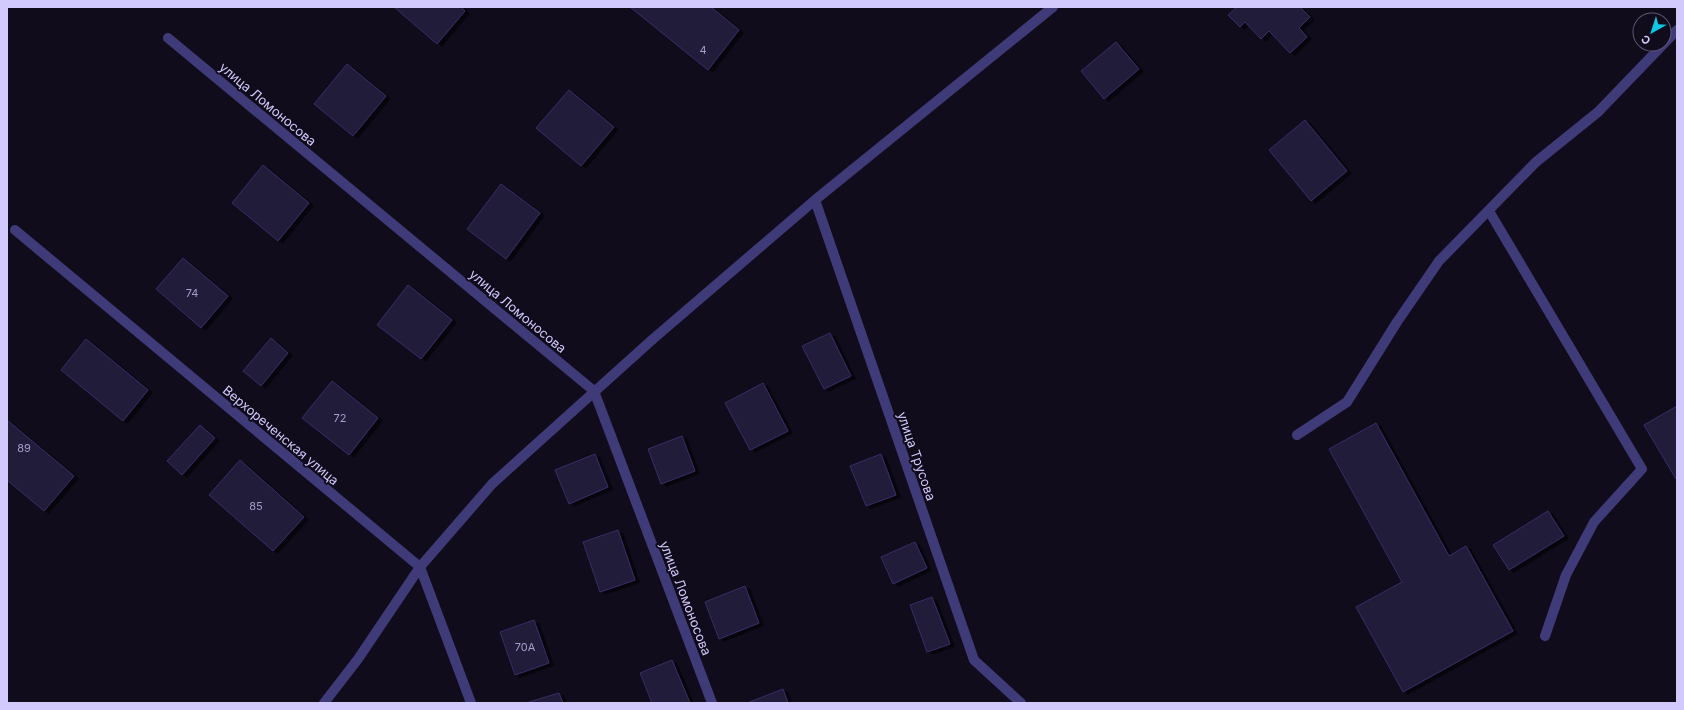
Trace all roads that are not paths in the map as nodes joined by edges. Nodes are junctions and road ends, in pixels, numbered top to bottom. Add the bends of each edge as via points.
1 (1053, 7) edge
2 (1677, 30) edge
3 (168, 38) dead end
4 (815, 200) junction
5 (1489, 211) junction
6 (15, 230) dead end
7 (594, 391) junction
8 (1297, 435) dead end
9 (420, 567) junction
10 (1545, 636) dead end
11 (324, 703) edge
12 (471, 703) edge
13 (712, 703) edge
14 (1021, 703) edge

1 - 4 street
2 - 5 street via 1598,112 1536,162
3 - 7 street, улица Ломоносова
4 - 7 street
4 - 14 street, улица Трусова via 974,660
5 - 8 street via 1439,261 1347,402
5 - 10 street via 1642,469 1594,522 1566,575
6 - 9 street, Верхореченская улица
7 - 9 street via 492,484
7 - 13 street, улица Ломоносова
9 - 11 street via 358,659
9 - 12 street, Верхореченская улица

